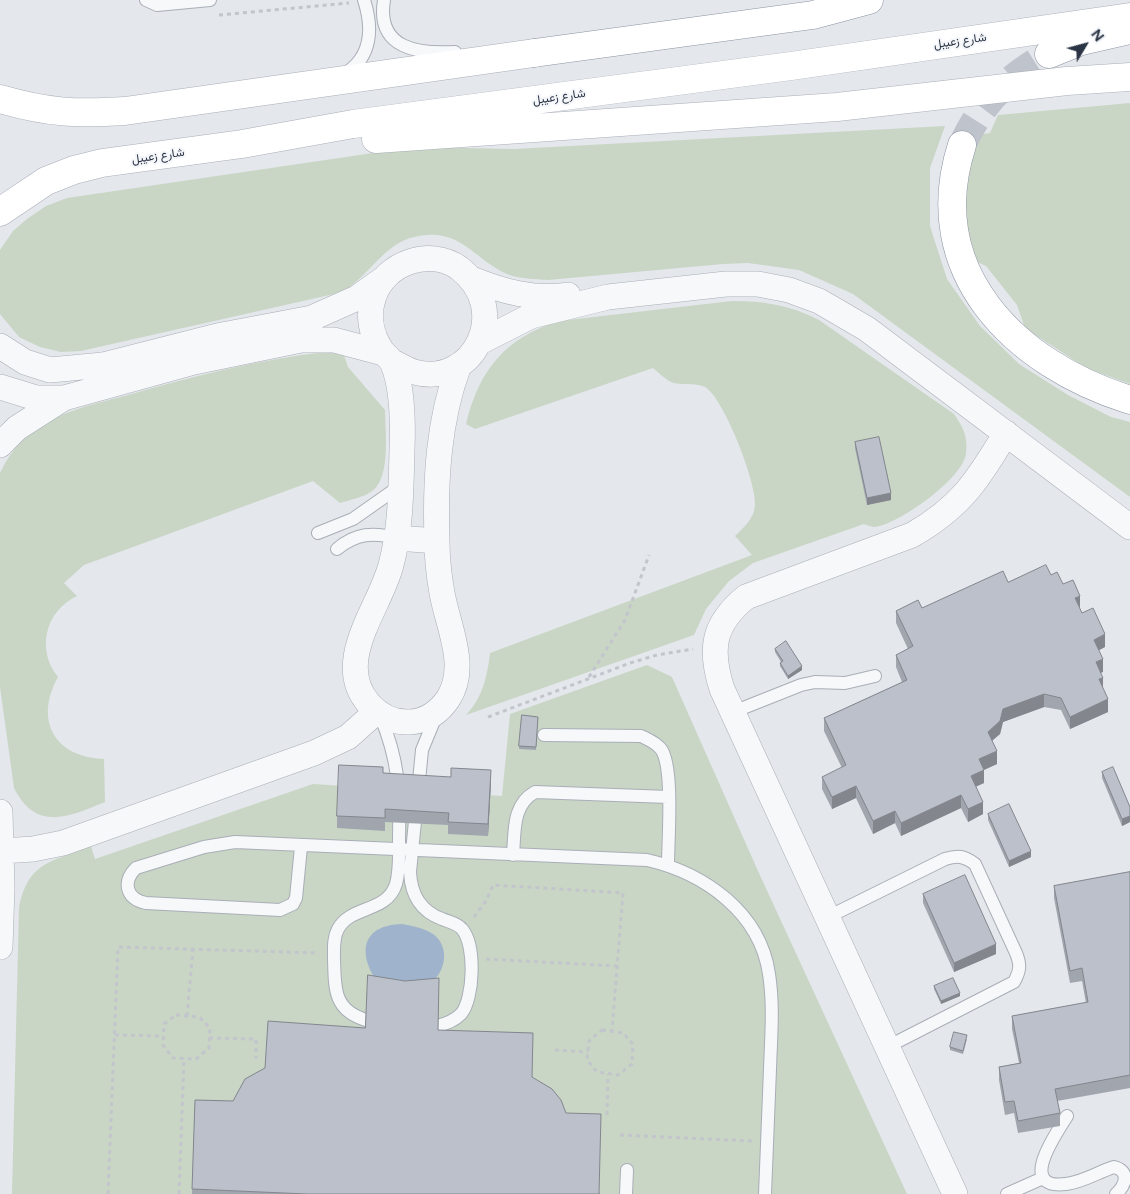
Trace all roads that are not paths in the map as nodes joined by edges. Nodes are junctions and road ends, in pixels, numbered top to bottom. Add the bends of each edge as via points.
1 (146, 0) edge
2 (210, 0) edge
3 (364, 0) edge
4 (384, 0) edge
5 (869, 0) edge
6 (1130, 17) edge
7 (1130, 30) edge
8 (534, 54) junction
9 (1049, 54) tunnel mouth
10 (1130, 77) edge
11 (327, 84) junction
12 (0, 100) edge
13 (242, 144) junction
14 (962, 145) tunnel mouth
15 (0, 212) edge
16 (384, 278) junction
17 (472, 279) junction
18 (608, 297) junction
19 (480, 342) junction
20 (0, 346) edge
21 (388, 357) junction
22 (459, 365) junction
23 (0, 387) edge
24 (64, 398) junction
25 (1130, 400) edge
26 (1006, 433) junction
27 (0, 445) edge
28 (400, 486) junction
29 (1130, 528) edge
30 (318, 533) dead end
31 (397, 538) junction
32 (437, 541) junction
33 (337, 550) dead end
34 (875, 676) dead end
35 (439, 710) junction
36 (733, 712) junction
37 (378, 714) junction
38 (544, 734) dead end
39 (398, 770) junction
40 (420, 770) junction
41 (668, 797) junction
42 (0, 812) edge
43 (302, 847) junction
44 (399, 850) junction
45 (2, 851) junction
46 (413, 851) junction
47 (513, 856) junction
48 (668, 865) junction
49 (828, 917) junction
50 (0, 947) edge
51 (366, 1020) edge
52 (437, 1026) edge
53 (888, 1047) junction
54 (1067, 1116) dead end
55 (627, 1170) dead end
56 (1043, 1178) junction
57 (626, 1194) edge
58 (765, 1194) edge
59 (955, 1194) edge
60 (1007, 1194) edge
61 (1116, 1194) edge

1 - 2 lane via 157,5
3 - 11 lane via 369,31 364,57 355,67
4 - 8 lane via 388,29 407,48 434,53 490,51
5 - 8 main road via 813,15
6 - 13 main road, شارع زعيبل via 353,124
7 - 9 main road
8 - 11 main road
10 - 13 main road via 1067,81 837,108 318,144
11 - 12 main road via 82,114 37,110
13 - 15 main road, شارع زعيبل via 102,163 74,170 46,181
14 - 25 main road via 950,202 960,258 977,293 1002,324 1061,369
16 - 17 street via 399,266 418,259 438,259 456,266
16 - 20 street via 357,298 312,318 217,336 104,366 50,370 25,362
16 - 21 street via 374,296 370,315 373,335
17 - 18 street via 527,296 587,294
17 - 19 street via 481,293 485,309 485,326
18 - 19 street via 531,316
18 - 26 street via 726,284 758,284 789,290 819,301 860,324
19 - 22 street
21 - 22 street via 414,372 422,373 437,373
21 - 24 street via 334,340 301,340 194,362
21 - 28 street via 403,419
22 - 32 street via 448,398 440,440
23 - 24 street via 36,398
24 - 27 street via 17,428
26 - 29 street
26 - 36 street via 968,492 932,523 912,534 746,597 730,610 719,628 714,648 716,668
28 - 30 lane via 353,519
28 - 31 street
31 - 32 street
31 - 33 lane via 371,533 347,541
31 - 37 street via 388,575 359,642 355,661 363,698
32 - 35 street via 442,593 458,670 455,686
34 - 36 lane via 853,682 801,684
35 - 37 street via 411,722 392,720
35 - 40 lane via 422,750
36 - 49 street
37 - 39 lane
37 - 45 street via 348,737 314,754 63,843
38 - 41 lane via 629,735 652,741 662,750 666,762
39 - 40 lane
39 - 44 lane
40 - 46 lane
41 - 47 lane via 535,792 519,807
41 - 48 lane
42 - 45 street
43 - 43 lane via 250,842 219,844 136,868 126,885 136,901 146,903 280,910 293,904 296,898
43 - 44 lane
44 - 46 lane
44 - 51 lane via 398,873 391,896 382,904 345,920 337,929 334,941 338,999 355,1017
45 - 50 street
46 - 47 lane
46 - 52 lane via 410,872 414,895 430,914 463,930 468,938 471,958 468,1002 461,1014
47 - 48 lane via 647,860
48 - 58 lane via 697,876 722,894 744,917 760,943 769,972 772,1004
49 - 53 street
49 - 53 lane via 956,856 966,857 975,864 1008,935 1020,963 1014,982
53 - 59 street
54 - 56 lane via 1042,1161
55 - 57 lane
56 - 60 lane
56 - 61 lane via 1048,1182 1066,1184 1114,1167 1120,1168 1127,1179

